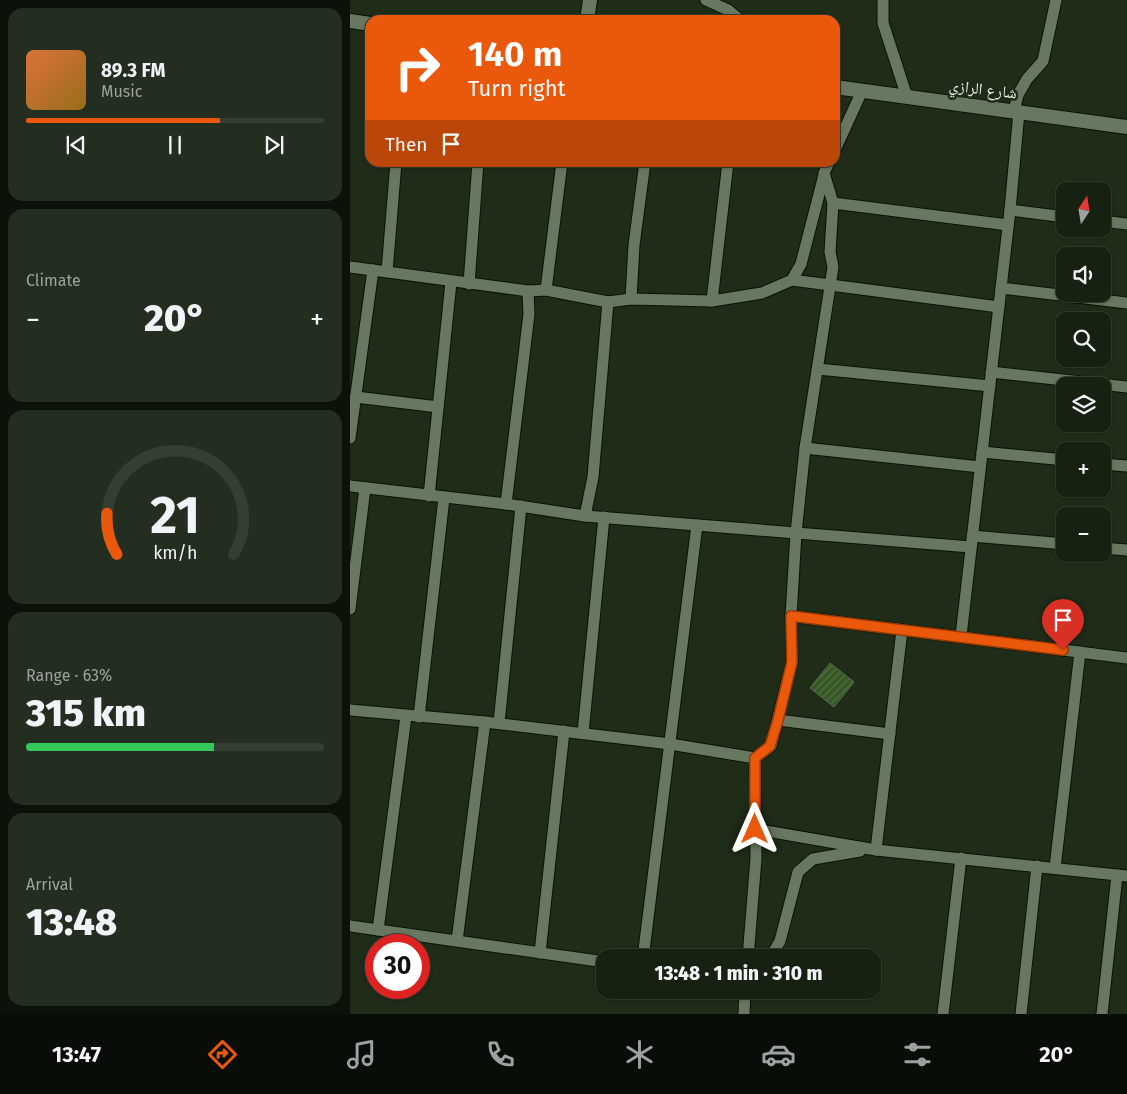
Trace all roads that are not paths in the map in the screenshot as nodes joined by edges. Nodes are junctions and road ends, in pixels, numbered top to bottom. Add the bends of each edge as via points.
1 (590, 0) edge
2 (706, 0) edge
3 (883, 0) edge
4 (1056, 0) edge
5 (588, 15) edge
6 (734, 15) edge
7 (350, 21) edge
8 (365, 23) edge
9 (840, 88) edge
10 (862, 91) junction
11 (907, 97) junction
12 (1016, 111) junction
13 (1127, 127) edge
14 (840, 139) edge
15 (396, 167) edge
16 (478, 167) edge
17 (561, 167) edge
18 (644, 167) edge
19 (727, 167) edge
20 (827, 168) edge
21 (833, 203) junction
22 (1010, 210) junction
23 (1056, 216) edge
24 (1111, 222) edge
25 (1127, 224) edge
26 (1008, 226) junction
27 (350, 267) edge
28 (373, 270) junction
29 (387, 272) junction
30 (792, 280) junction
31 (451, 282) junction
32 (469, 284) junction
33 (829, 286) junction
34 (1001, 288) junction
35 (546, 290) junction
36 (528, 291) junction
37 (631, 299) junction
38 (712, 301) junction
39 (608, 302) junction
40 (1127, 303) edge
41 (999, 307) junction
42 (818, 368) junction
43 (991, 372) junction
44 (990, 386) junction
45 (1127, 387) edge
46 (356, 397) junction
47 (438, 407) junction
48 (350, 438) edge
49 (805, 448) junction
50 (982, 452) junction
51 (1056, 459) edge
52 (1111, 465) edge
53 (1127, 466) edge
54 (980, 467) junction
55 (350, 486) edge
56 (365, 488) junction
57 (429, 496) junction
58 (444, 498) junction
59 (506, 504) junction
60 (521, 506) junction
61 (585, 516) junction
62 (604, 517) junction
63 (697, 525) junction
64 (796, 533) junction
65 (972, 541) junction
66 (1056, 544) edge
67 (1111, 549) edge
68 (1127, 550) edge
69 (350, 609) edge
70 (791, 616) junction
71 (902, 630) junction
72 (961, 636) junction
73 (1080, 652) junction
74 (1127, 658) edge
75 (350, 710) edge
76 (406, 716) junction
77 (419, 717) junction
78 (778, 720) junction
79 (485, 722) junction
80 (499, 723) junction
81 (564, 731) junction
82 (583, 733) junction
83 (890, 734) junction
84 (670, 744) junction
85 (755, 758) junction
86 (755, 829) junction
87 (876, 850) junction
88 (961, 858) junction
89 (1037, 866) junction
90 (1055, 868) junction
91 (1122, 876) edge
92 (350, 926) edge
93 (378, 930) junction
94 (457, 941) junction
95 (643, 949) edge
96 (749, 949) edge
97 (775, 949) edge
98 (540, 953) junction
99 (596, 961) edge
100 (745, 999) edge
101 (744, 1014) edge
102 (943, 1014) edge
103 (1021, 1014) edge
104 (1102, 1014) edge

1 - 5 street
2 - 6 street
3 - 11 street via 883,23
4 - 12 street via 1044,61 1018,95
7 - 8 street
9 - 10 street, شارع الرازي
10 - 11 street, شارع الرازي
10 - 14 street
11 - 12 street, شارع الرازي
12 - 13 street, شارع الرازي
12 - 22 street
15 - 29 street
16 - 32 street
17 - 35 street
18 - 37 street
19 - 38 street
20 - 21 street
20 - 30 street via 802,264
21 - 26 street
21 - 33 street via 830,252 834,267
22 - 23 street
22 - 26 street
24 - 25 street
26 - 34 street
27 - 28 street
28 - 29 street
28 - 46 street
29 - 31 street
30 - 33 street
30 - 38 street via 762,293
31 - 32 street
31 - 47 street
32 - 36 street
33 - 41 street
33 - 42 street
34 - 40 street
34 - 41 street
35 - 36 street
35 - 39 street
36 - 59 street via 529,314
37 - 38 street
37 - 39 street
39 - 61 street via 593,477
41 - 43 street
42 - 44 street
42 - 49 street
43 - 44 street
43 - 45 street
44 - 50 street
46 - 47 street
46 - 48 street
47 - 57 street
49 - 54 street
49 - 64 street
50 - 51 street
50 - 54 street
52 - 53 street
54 - 65 street
55 - 56 street
56 - 57 street
56 - 69 street
57 - 58 street
58 - 59 street
58 - 77 street
59 - 60 street
60 - 61 street
60 - 80 street
61 - 62 street
62 - 63 street
62 - 82 street
63 - 64 street
63 - 84 street
64 - 65 street
64 - 70 street
65 - 66 street
65 - 72 street
67 - 68 street
70 - 71 street
70 - 78 street via 792,662
71 - 72 street
71 - 83 street
72 - 73 street
73 - 74 street
73 - 90 street
75 - 76 street
76 - 77 street
76 - 93 street
77 - 79 street
78 - 83 street
78 - 85 street via 770,746
79 - 80 street
79 - 94 street
80 - 81 street
81 - 82 street
81 - 98 street
82 - 84 street
83 - 87 street
84 - 85 street
84 - 95 street
85 - 86 street
86 - 87 street
86 - 96 street via 756,858
87 - 88 street
87 - 97 street via 813,859 798,872
88 - 89 street
88 - 102 street
89 - 90 street
89 - 103 street
90 - 91 street
91 - 104 street
92 - 93 street
93 - 94 street
94 - 98 street
98 - 99 street
100 - 101 street

